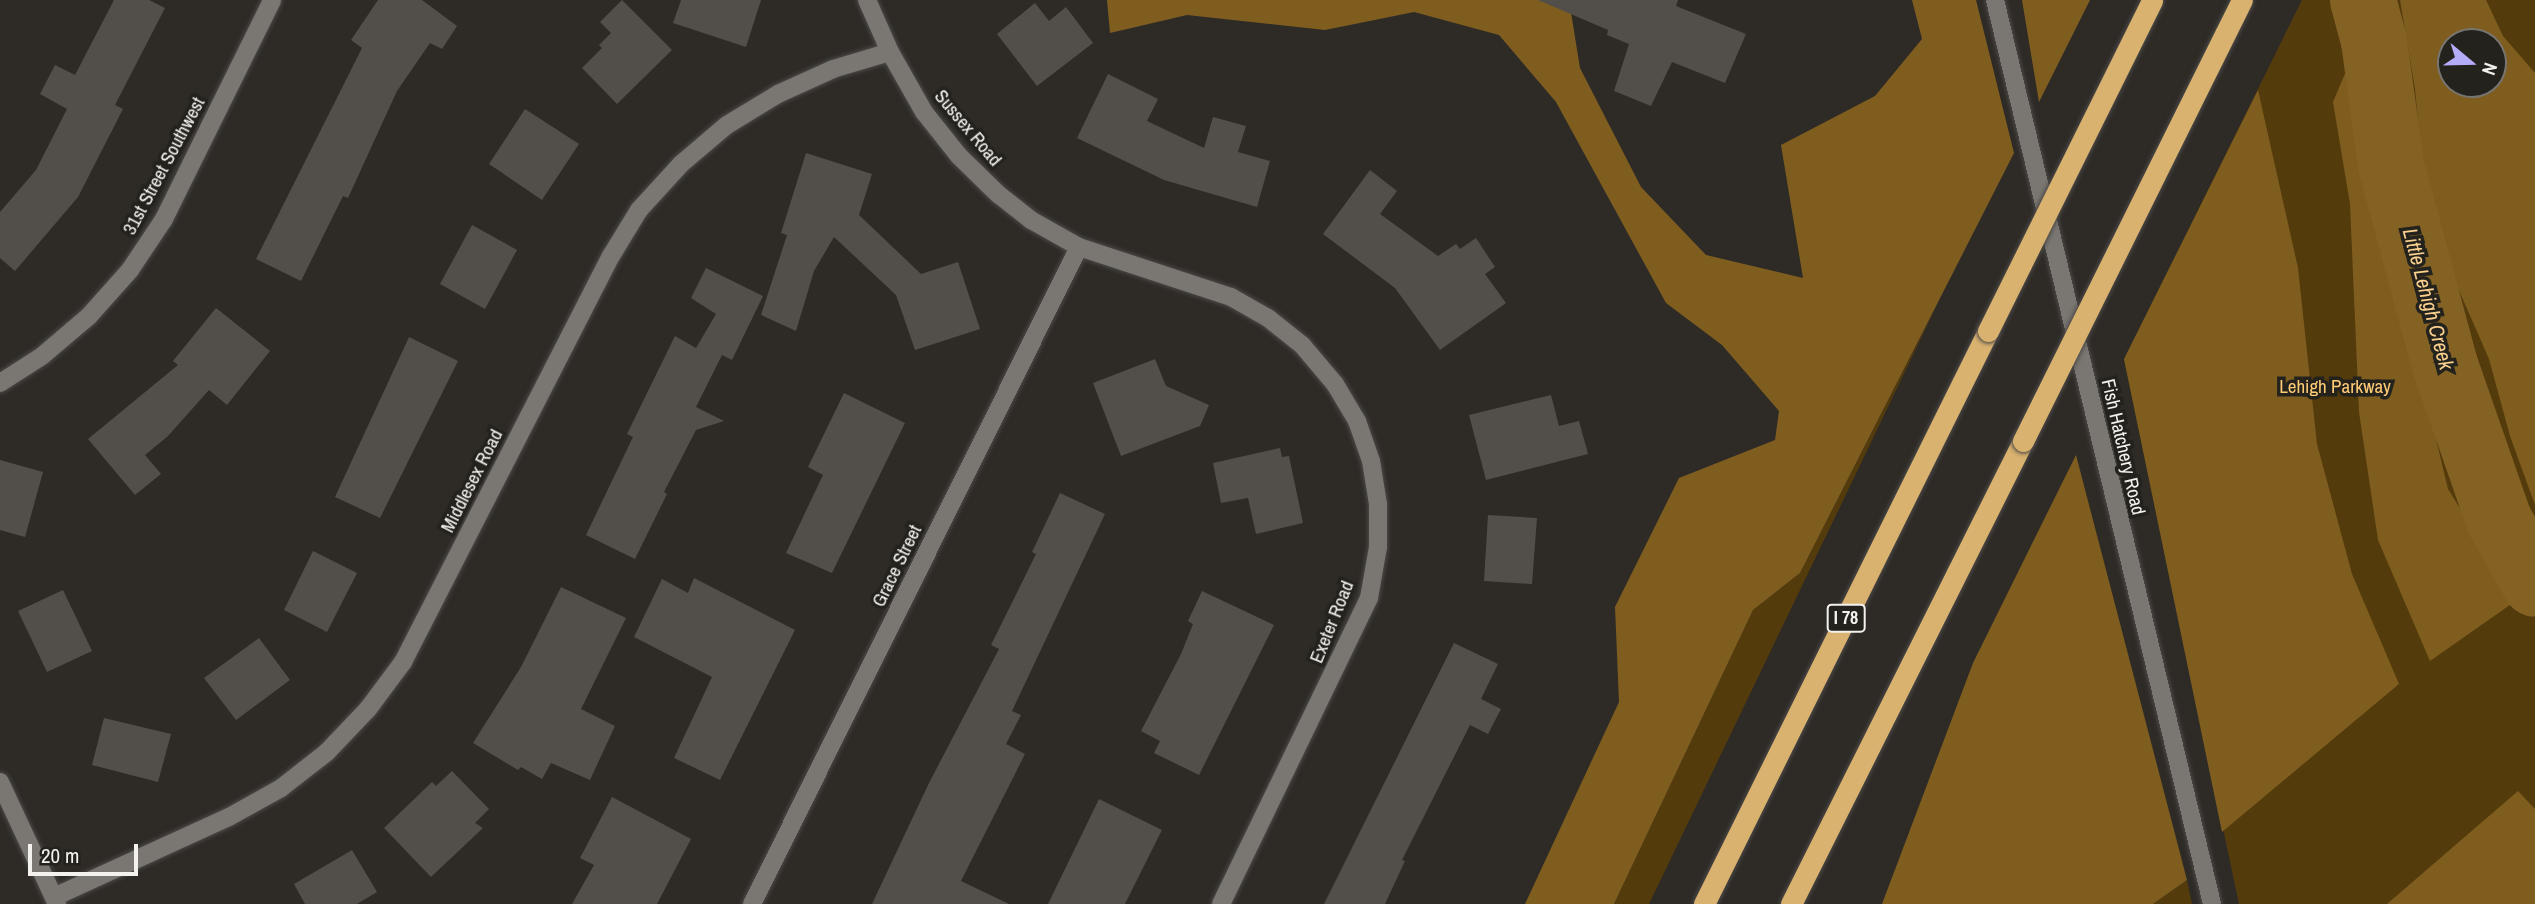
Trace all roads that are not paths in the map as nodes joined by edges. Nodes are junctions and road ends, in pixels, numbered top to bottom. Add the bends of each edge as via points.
1 (272, 0) edge
2 (867, 0) edge
3 (1995, 0) edge
4 (2152, 0) edge
5 (2242, 0) edge
6 (890, 52) junction
7 (1079, 247) junction
8 (0, 383) edge
9 (0, 782) edge
10 (56, 900) edge
11 (752, 904) edge
12 (1221, 904) edge
13 (1704, 904) edge
14 (1791, 904) edge
15 (2212, 904) edge

1 - 8 street, 31st Street Southwest via 164,219 130,270 89,316 42,356
2 - 6 street, Sussex Road
3 - 15 street, Fish Hatchery Road
4 - 13 highway, I 78, bridge
5 - 14 highway, bridge
6 - 7 street, Sussex Road via 924,112 958,156 1020,211
6 - 10 street, Middlesex Road via 778,93 727,125 681,164 639,210 611,256 403,662 368,709 327,752 281,788 229,817
7 - 11 street, Grace Street
7 - 12 street, Exeter Road via 1231,297 1268,318 1302,345 1335,384 1357,421 1371,461 1378,547 1369,597
9 - 10 street

